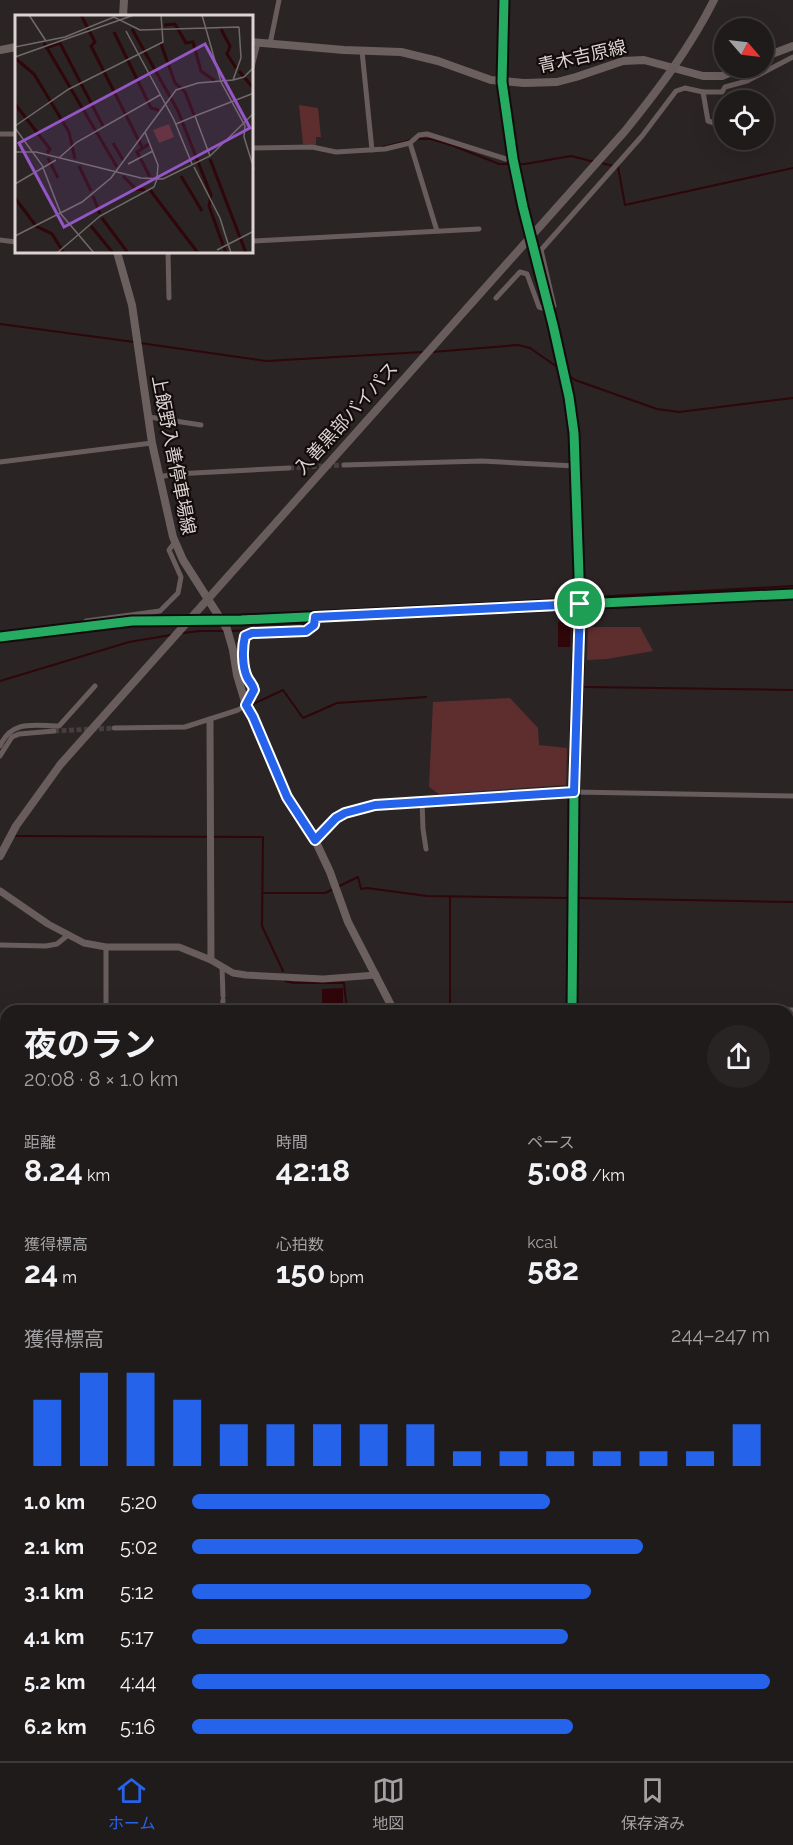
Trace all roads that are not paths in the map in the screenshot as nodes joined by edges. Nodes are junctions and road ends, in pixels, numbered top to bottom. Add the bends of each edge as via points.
1 (124, 0) edge
2 (279, 0) edge
3 (504, 0) edge
4 (714, 0) edge
5 (123, 15) edge
6 (255, 43) edge
7 (270, 44) junction
8 (793, 46) edge
9 (15, 47) edge
10 (0, 50) edge
11 (362, 51) junction
12 (774, 53) edge
13 (793, 57) edge
14 (673, 69) junction
15 (714, 76) edge
16 (502, 82) junction
17 (703, 92) junction
18 (714, 123) edge
19 (410, 142) junction
20 (254, 148) edge
21 (372, 150) junction
22 (513, 159) junction
23 (523, 207) tunnel mouth
24 (479, 229) dead end
25 (437, 231) junction
26 (0, 240) edge
27 (254, 241) edge
28 (15, 242) edge
29 (533, 249) tunnel mouth
30 (118, 254) edge
31 (168, 254) edge
32 (169, 298) dead end
33 (496, 298) dead end
34 (549, 310) junction
35 (149, 417) junction
36 (201, 425) dead end
37 (152, 443) junction
38 (0, 462) edge
39 (344, 465) tunnel mouth
40 (575, 466) junction
41 (289, 468) tunnel mouth
42 (159, 477) junction
43 (175, 542) junction
44 (793, 594) edge
45 (207, 599) junction
46 (580, 604) junction
47 (315, 617) junction
48 (241, 620) tunnel mouth
49 (132, 621) tunnel mouth
50 (83, 627) junction
51 (0, 637) edge
52 (95, 686) dead end
53 (246, 705) junction
54 (210, 720) junction
55 (114, 728) tunnel mouth
56 (54, 731) tunnel mouth
57 (0, 745) edge
58 (0, 756) edge
59 (574, 792) junction
60 (793, 796) edge
61 (422, 801) junction
62 (315, 840) junction
63 (426, 849) dead end
64 (0, 856) edge
65 (0, 891) edge
66 (68, 935) junction
67 (0, 945) edge
68 (106, 947) junction
69 (210, 960) junction
70 (222, 967) junction
71 (376, 975) junction
72 (106, 1005) edge
73 (222, 1005) edge
74 (391, 1005) edge
75 (572, 1005) edge

1 - 5 main road
2 - 7 street
3 - 16 street
4 - 14 highway, 入善黒部バイパス
6 - 7 main road, 青木吉原線
7 - 11 main road, 青木吉原線
8 - 12 main road
9 - 10 main road
11 - 16 main road, 青木吉原線 via 401,52
11 - 21 street
13 - 17 street via 747,81 725,87 722,92
14 - 15 main road, 青木吉原線
14 - 16 main road, 青木吉原線 via 644,60 623,61 557,82
14 - 45 highway, 入善黒部バイパス via 625,131
16 - 22 street
17 - 18 street via 708,121
17 - 34 street via 685,88 676,91 642,136 541,250 554,306
19 - 21 street
19 - 22 street via 427,134
19 - 25 street
20 - 21 street
22 - 23 street
24 - 25 street
25 - 27 street
26 - 28 street
29 - 34 street
30 - 35 main road, 上飯野入善停車場線 via 132,305
31 - 32 street
33 - 34 street via 520,272 527,274 539,307
34 - 40 street via 569,397
35 - 36 street
35 - 37 main road, 上飯野入善停車場線
37 - 38 street
37 - 42 main road, 上飯野入善停車場線
39 - 40 street via 482,461
40 - 46 street
41 - 42 street
42 - 43 main road, 上飯野入善停車場線
43 - 45 main road, 上飯野入善停車場線
43 - 50 street via 170,549 181,578 178,593 160,611 86,621
44 - 46 street
45 - 53 main road, 上飯野入善停車場線 via 227,629
45 - 64 highway, 入善黒部バイパス via 60,765 16,826
46 - 47 street
46 - 59 street
47 - 48 street
47 - 53 street via 314,625 306,631 245,636 242,646 247,677 254,690
49 - 50 street
50 - 51 street
52 - 57 street via 59,726 20,726 11,730
53 - 54 street
53 - 62 main road, 上飯野入善停車場線 via 287,797
54 - 55 street via 185,727
54 - 69 street
56 - 58 street via 12,736
59 - 60 street
59 - 61 street
59 - 75 street
61 - 62 street via 375,805 345,813
61 - 63 street
62 - 71 main road, 上飯野入善停車場線 via 348,922
65 - 66 street
66 - 67 street via 57,944 46,946
66 - 68 street
68 - 69 street via 179,947
68 - 72 street
69 - 70 street
70 - 71 street via 233,973 257,976 323,979
70 - 73 street
71 - 74 main road, 上飯野入善停車場線

